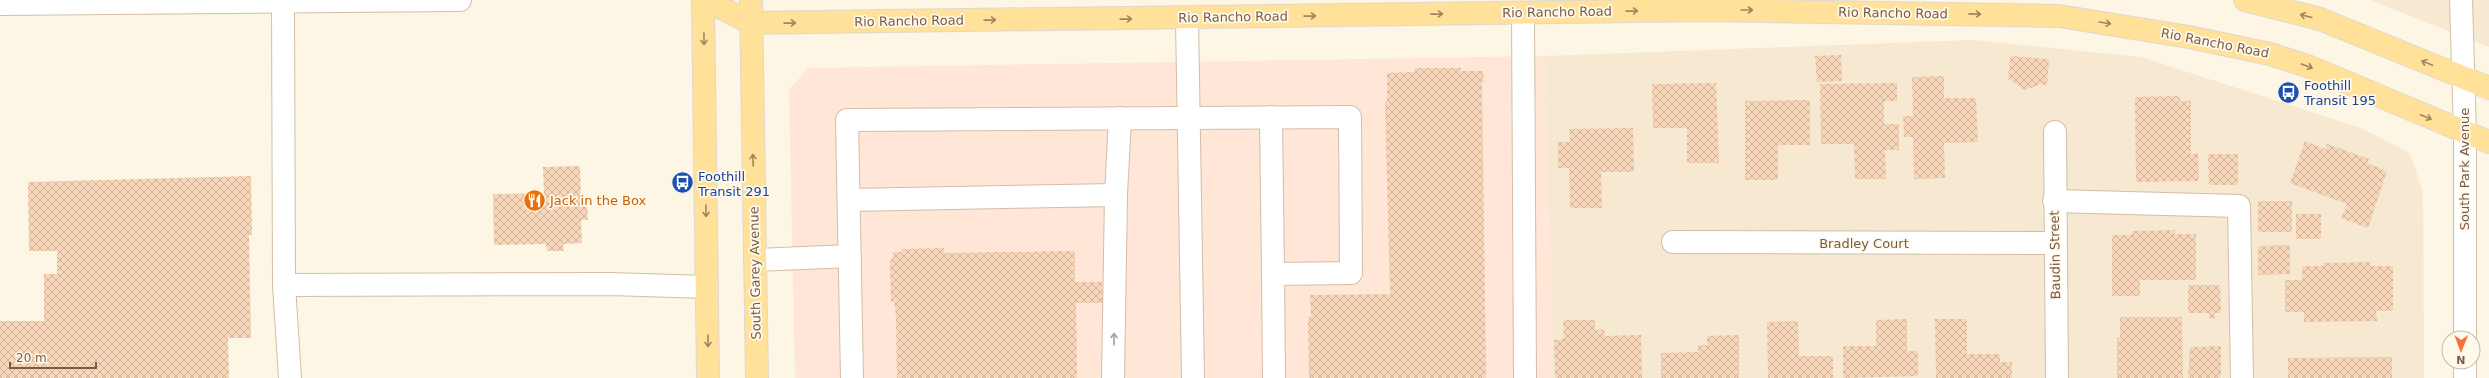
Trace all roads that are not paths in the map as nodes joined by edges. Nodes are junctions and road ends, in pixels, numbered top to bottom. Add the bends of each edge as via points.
1 (460, 0) edge
2 (703, 0) edge
3 (706, 0) edge
4 (751, 0) edge
5 (1202, 0) edge
6 (2245, 0) edge
7 (2461, 0) edge
8 (283, 2) junction
9 (0, 4) edge
10 (1708, 5) edge
11 (1523, 6) edge
12 (1187, 18) junction
13 (751, 23) junction
14 (2463, 78) junction
15 (2489, 88) edge
16 (1271, 117) junction
17 (1120, 118) junction
18 (1189, 118) junction
19 (2054, 132) dead end
20 (2465, 134) junction
21 (2489, 142) edge
22 (1116, 195) junction
23 (849, 200) junction
24 (2054, 201) junction
25 (1674, 242) dead end
26 (2055, 244) junction
27 (850, 256) junction
28 (755, 260) junction
29 (1273, 274) junction
30 (284, 285) junction
31 (707, 286) junction
32 (2465, 330) edge
33 (290, 378) edge
34 (708, 378) edge
35 (757, 378) edge
36 (852, 378) edge
37 (1113, 378) edge
38 (1193, 378) edge
39 (1274, 378) edge
40 (1524, 378) edge
41 (2057, 378) edge
42 (2242, 378) edge

1 - 8 street
2 -> 31 main road
3 - 13 main road, Rio Rancho Road
4 - 13 main road, South Garey Avenue
5 - 12 main road
14 -> 6 main road via 2320,20
7 - 14 street, South Park Avenue
8 - 9 street
8 - 30 street
11 -> 10 main road, Rio Rancho Road
10 -> 20 main road, Rio Rancho Road via 2059,16 2189,37 2270,54 2310,67
12 -> 11 main road, Rio Rancho Road
11 - 40 street
13 -> 12 main road, Rio Rancho Road
12 - 18 street
28 -> 13 main road, South Garey Avenue
14 - 15 main road
14 - 20 street, South Park Avenue
16 - 18 street
16 - 29 street
16 - 29 street via 1350,117 1351,273
17 - 18 street
17 - 22 street
17 - 23 street via 847,120
18 - 38 street
19 - 24 street, Baudin Street
20 - 21 main road, Rio Rancho Road
20 - 32 street, South Park Avenue
22 - 23 street
37 -> 22 street
23 - 27 street
24 - 26 street, Baudin Street
24 - 42 street via 2239,206
25 - 26 street, Bradley Court
26 - 41 street, Baudin Street
27 - 28 street
27 - 36 street
28 - 35 main road, South Garey Avenue
29 - 39 street
30 - 31 street
30 - 33 street
31 -> 34 main road

